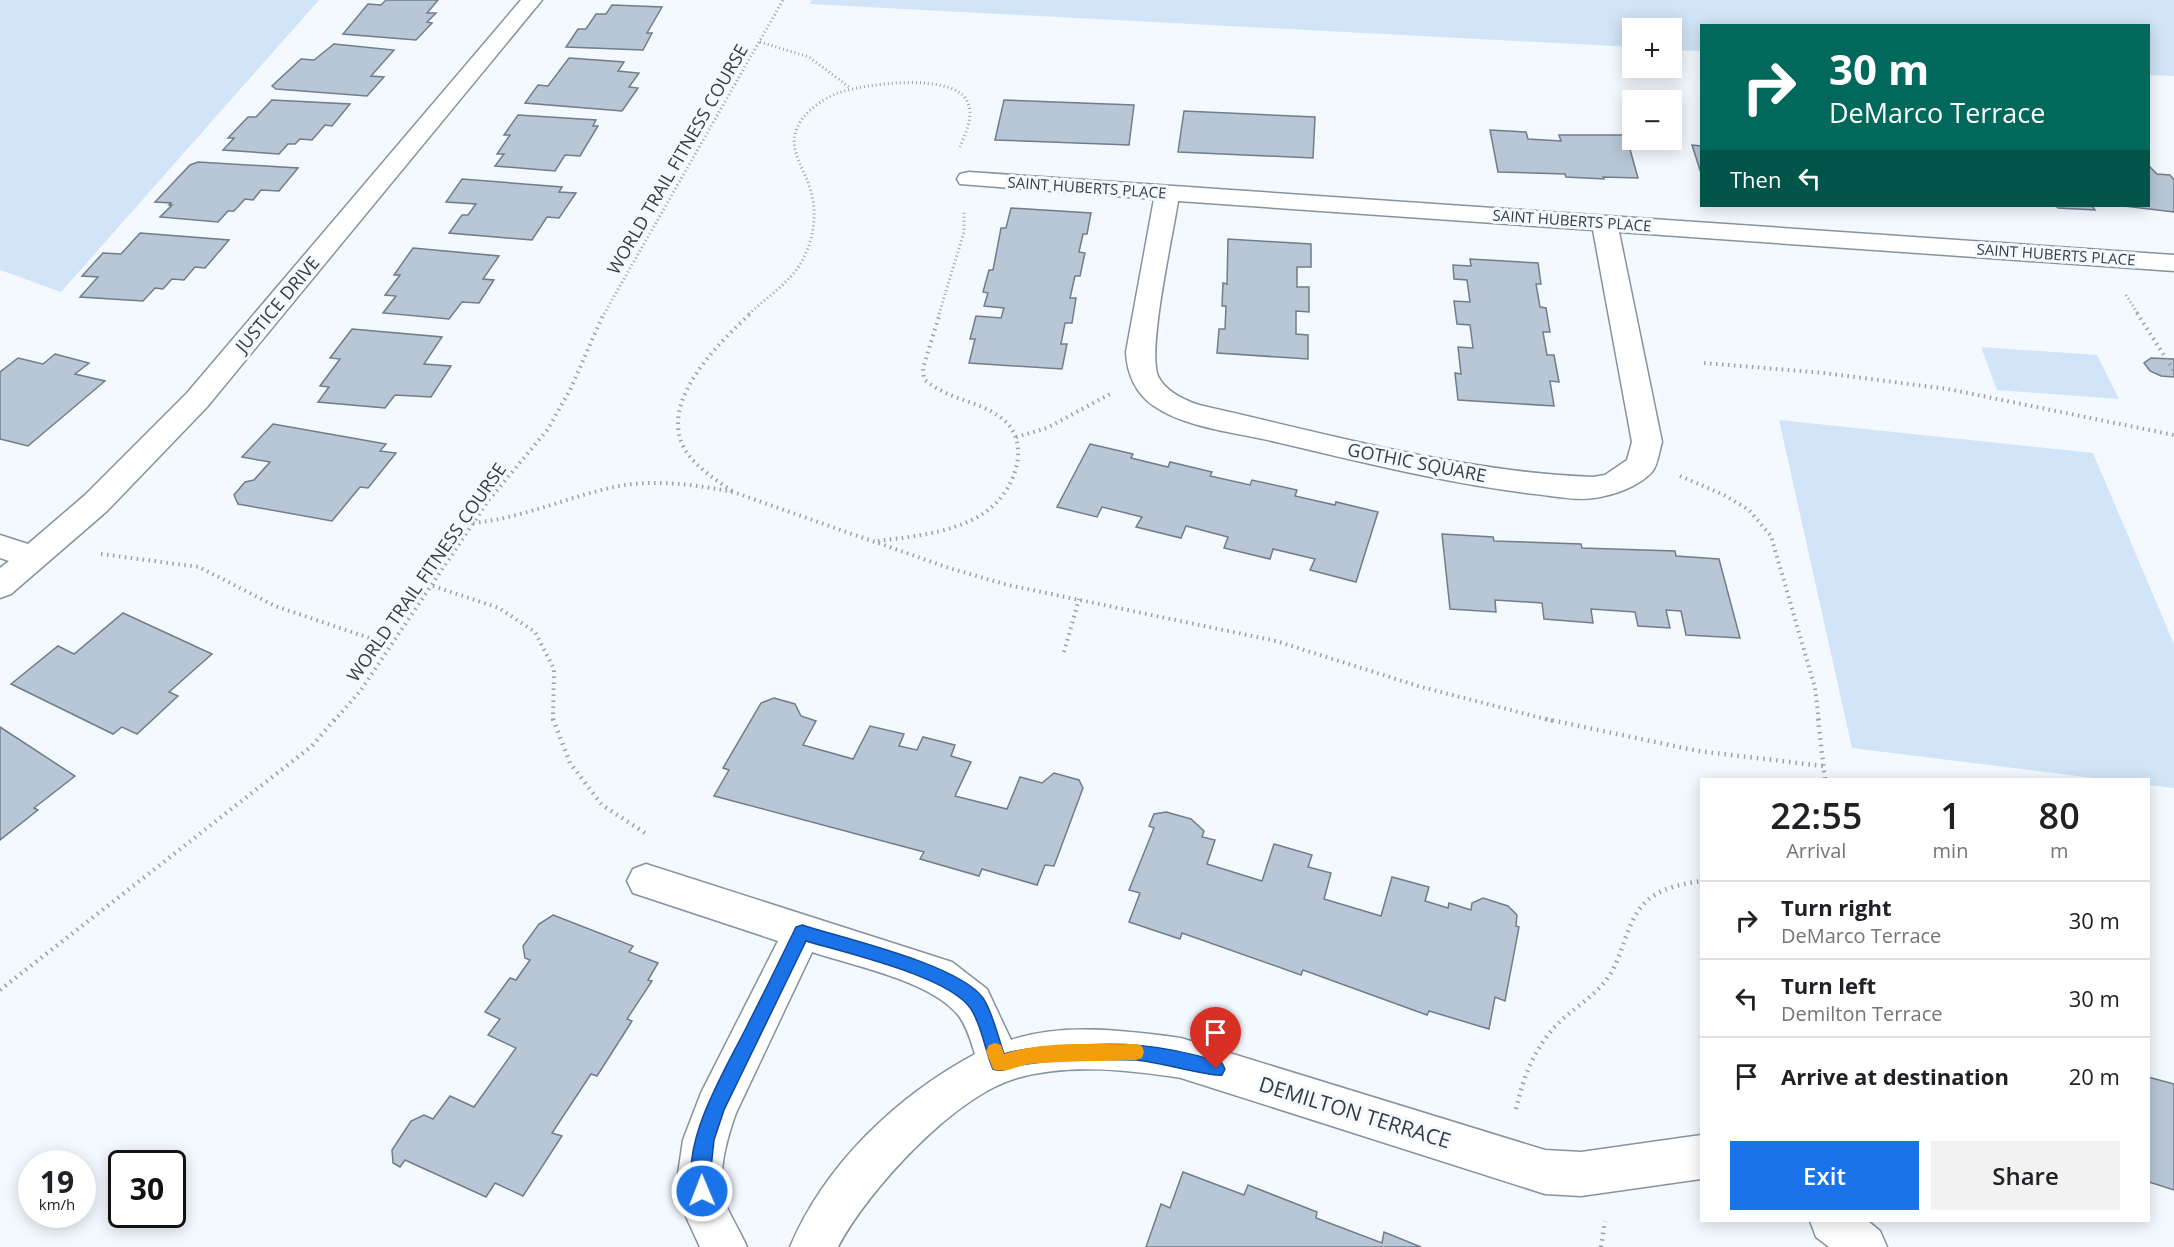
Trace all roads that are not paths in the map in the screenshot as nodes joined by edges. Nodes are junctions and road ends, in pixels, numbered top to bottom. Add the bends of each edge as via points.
1 (531, 0) edge
2 (969, 179) dead end
3 (1167, 193) junction
4 (1604, 222) junction
5 (2174, 263) edge
6 (0, 546) edge
7 (33, 557) junction
8 (0, 585) edge
9 (646, 881) dead end
10 (802, 932) junction
11 (999, 1064) junction
12 (1700, 1157) edge
13 (1833, 1222) edge
14 (724, 1247) edge
15 (813, 1247) edge
16 (1864, 1247) edge

1 - 7 street, JUSTICE DRIVE via 197,400 104,495
2 - 3 street, SAINT HUBERTS PLACE
3 - 4 street, SAINT HUBERTS PLACE
3 - 4 street, GOTHIC SQUARE via 1140,352 1141,373 1161,399 1193,413 1345,448 1542,485 1593,488 1614,483 1641,465 1645,454 1644,420
4 - 5 street, SAINT HUBERTS PLACE
6 - 7 street
7 - 8 street, JUSTICE DRIVE
9 - 10 street
10 - 11 street via 938,975 959,987 977,1004
10 - 14 street via 716,1108 705,1140 700,1174 704,1208
11 - 12 street, DEMILTON TERRACE via 1019,1057 1107,1051 1181,1058 1545,1172 1581,1174
11 - 15 street, DEMILTON TERRACE via 970,1078 872,1161 840,1201
13 - 16 street

